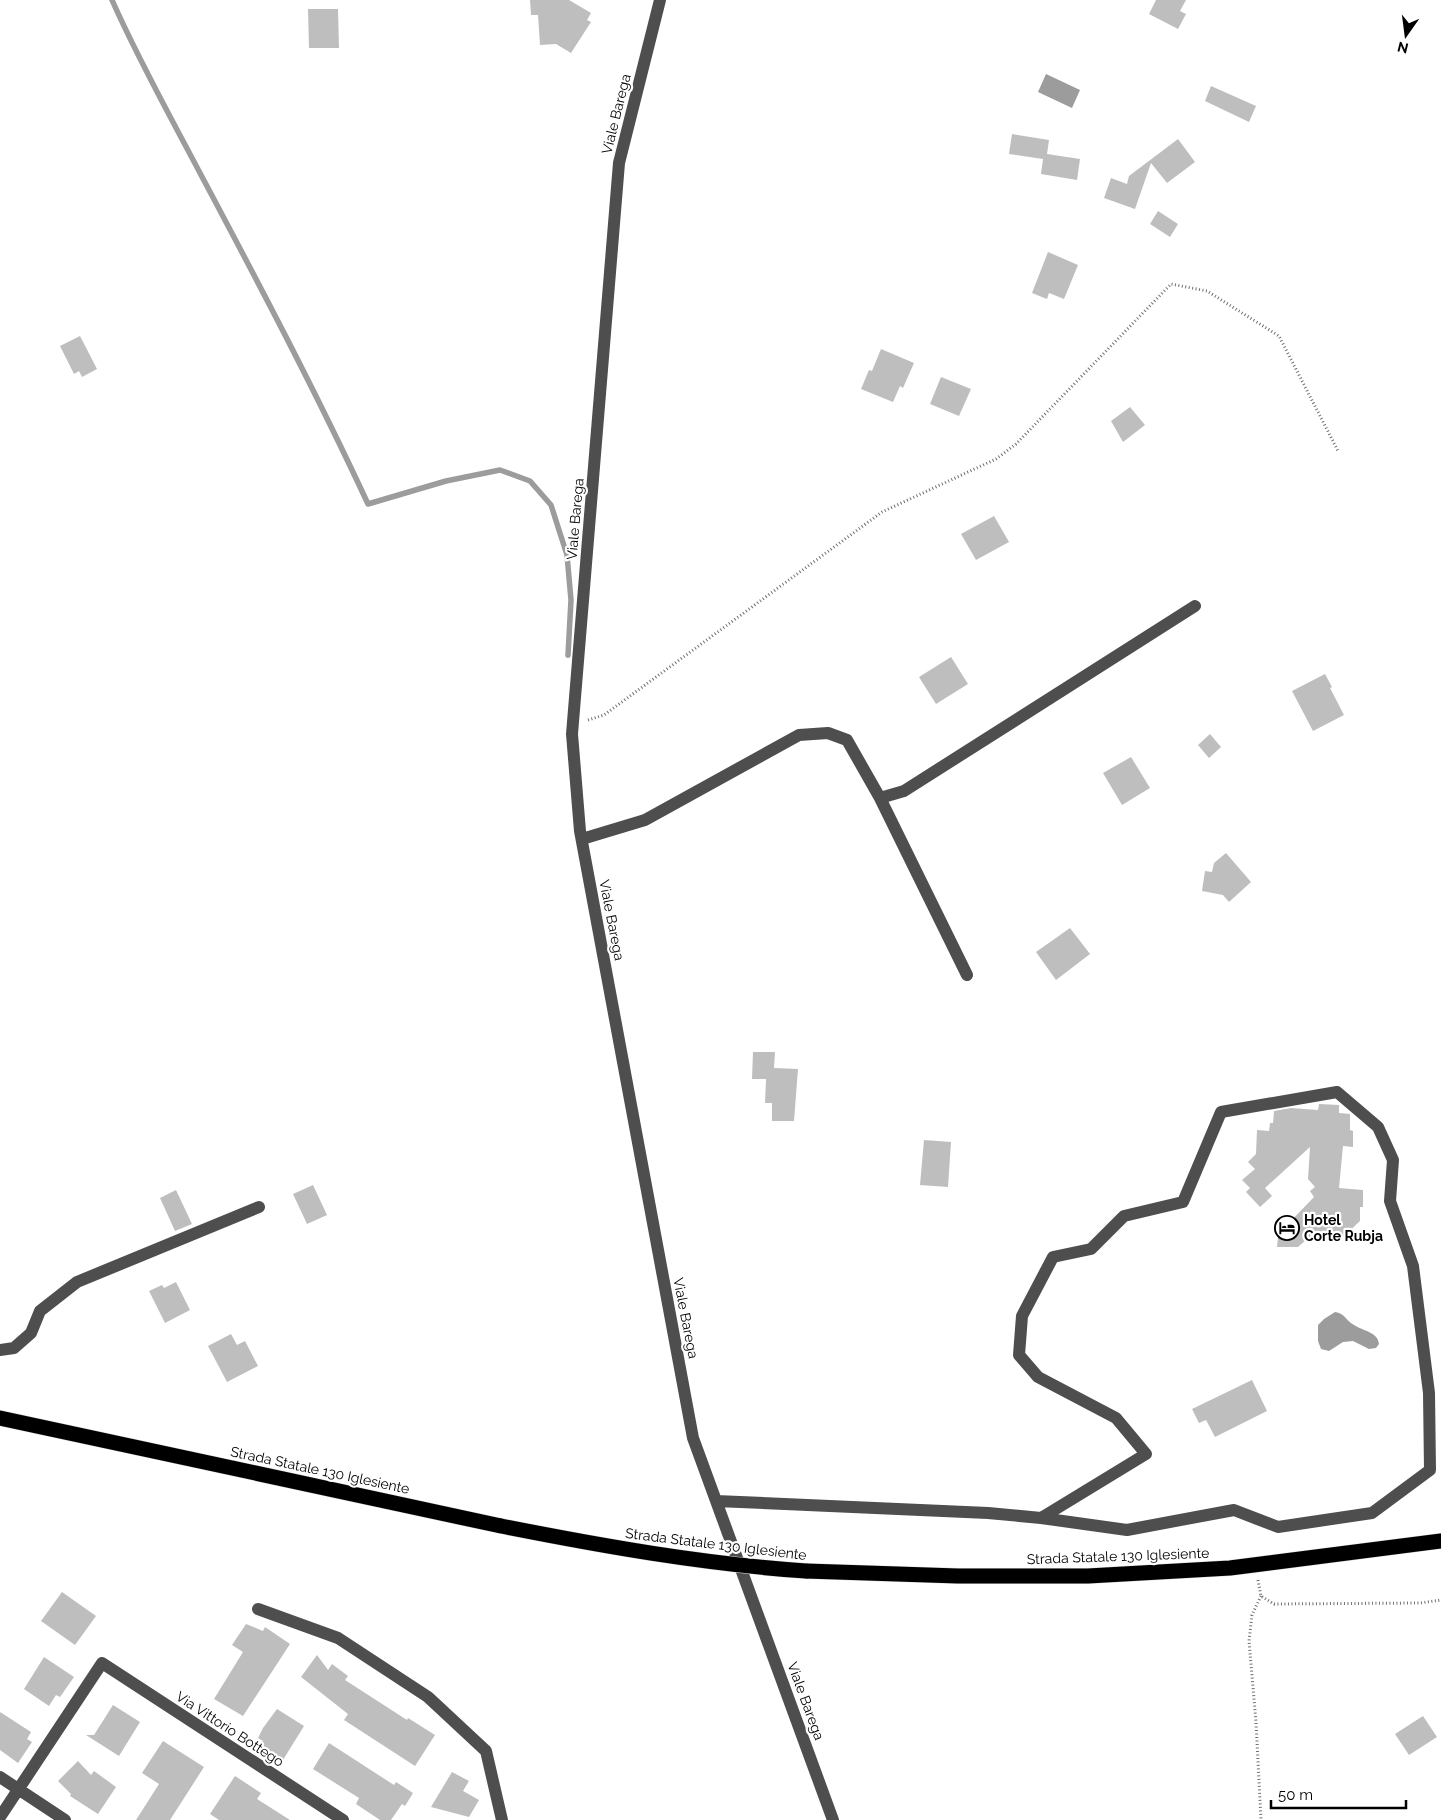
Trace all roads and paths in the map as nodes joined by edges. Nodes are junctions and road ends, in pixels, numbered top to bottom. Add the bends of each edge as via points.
1 (660, 0) edge
2 (1338, 451) dead end
3 (1195, 606) dead end
4 (573, 724) junction
5 (880, 798) junction
6 (582, 839) junction
7 (967, 974) dead end
8 (259, 1207) dead end
9 (0, 1350) edge
10 (0, 1418) edge
11 (716, 1501) junction
12 (1041, 1518) junction
13 (1441, 1541) edge
14 (1256, 1564) junction
15 (1261, 1596) junction
16 (1441, 1600) edge
17 (258, 1609) dead end
18 (0, 1777) edge
19 (18, 1789) junction
20 (0, 1817) edge
21 (65, 1820) edge
22 (343, 1820) edge
23 (502, 1820) edge
24 (833, 1820) edge
25 (1261, 1820) edge

1 - 4 street, Viale Barega via 619,164
2 - 4 path via 1279,336 1207,291 1172,284 1016,444 996,459 882,512 604,715
3 - 5 street via 904,791
4 - 6 street, Viale Barega
5 - 6 street via 846,740 828,733 799,735 644,820
5 - 7 street
6 - 11 street, Viale Barega via 694,1438
8 - 9 street via 77,1282 40,1311 31,1333 14,1348
10 - 14 highway, Strada Statale 130 Iglesiente, bridge via 610,1548 756,1568 958,1576 1088,1576
11 - 12 street
11 - 24 street, Viale Barega
12 - 12 street via 1146,1454 1116,1418 1038,1377 1019,1355 1022,1316 1053,1257 1091,1249 1124,1216 1183,1202 1220,1112 1337,1092 1378,1126 1393,1160 1390,1201 1413,1266 1429,1393 1430,1470 1372,1512 1278,1527 1234,1510 1128,1530
13 - 14 highway, Strada Statale 130 Iglesiente
14 - 15 path
15 - 16 path via 1274,1604 1420,1604
15 - 25 path via 1252,1616 1249,1641
17 - 23 street via 338,1638 428,1697 486,1752
18 - 19 street
19 - 20 street
19 - 21 street
19 - 22 street, Via Vittorio Bottego via 102,1663

